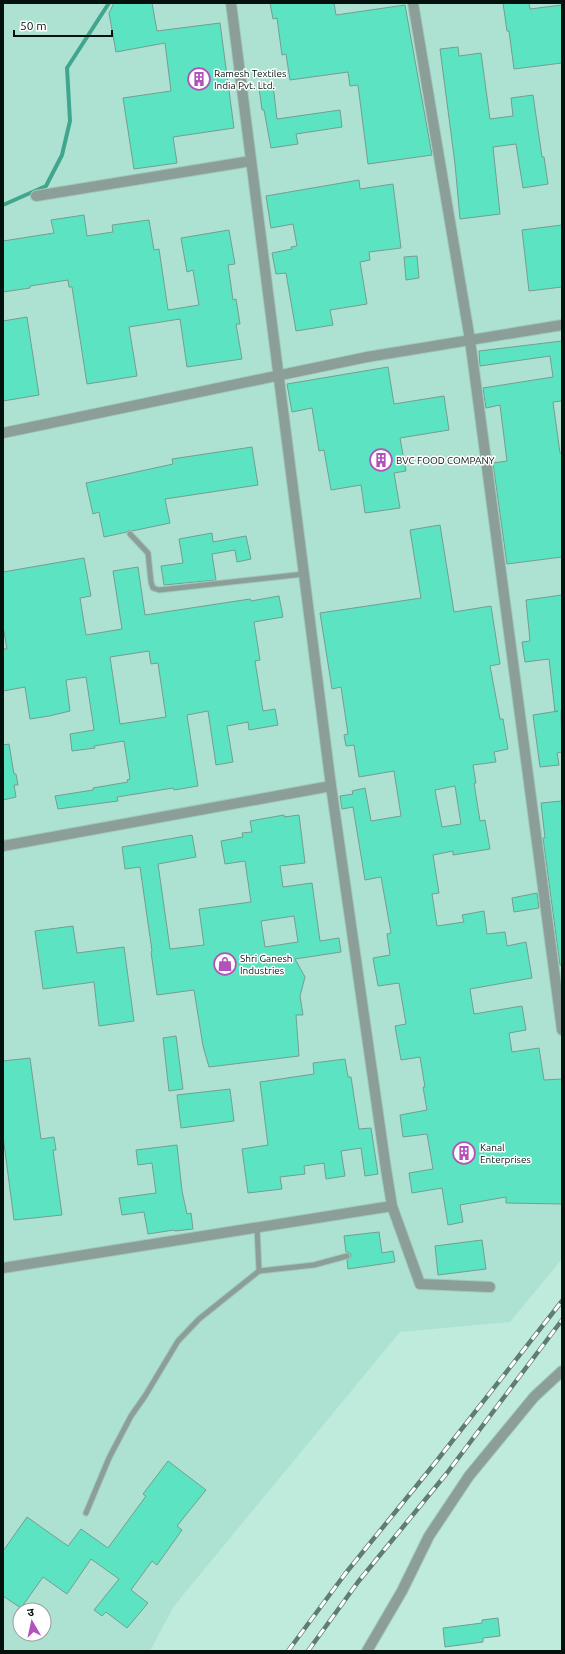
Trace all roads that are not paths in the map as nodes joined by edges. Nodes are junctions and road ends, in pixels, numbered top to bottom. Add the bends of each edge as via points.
1 (231, 3) edge
2 (414, 3) edge
3 (252, 161) junction
4 (36, 196) dead end
5 (562, 325) edge
6 (470, 340) junction
7 (279, 375) junction
8 (3, 433) edge
9 (130, 534) dead end
10 (304, 574) junction
11 (331, 786) junction
12 (3, 846) edge
13 (562, 1030) edge
14 (392, 1206) junction
15 (257, 1227) junction
16 (347, 1256) dead end
17 (3, 1268) edge
18 (259, 1271) junction
19 (490, 1287) dead end
20 (562, 1371) edge
21 (86, 1513) dead end
22 (367, 1651) edge

1 - 3 street
2 - 6 street
3 - 4 street
3 - 7 street
5 - 6 street
6 - 7 street via 367,356
6 - 13 street
7 - 8 street
7 - 10 street
9 - 10 lane via 148,553 151,582 153,588 159,590
10 - 11 street
11 - 12 street
11 - 14 street
14 - 15 street
14 - 19 street via 420,1284
15 - 17 street
15 - 18 lane
16 - 18 lane via 314,1265
18 - 21 lane via 199,1319 178,1341 131,1416 109,1458
20 - 22 street via 534,1397 469,1476 429,1536 402,1591

